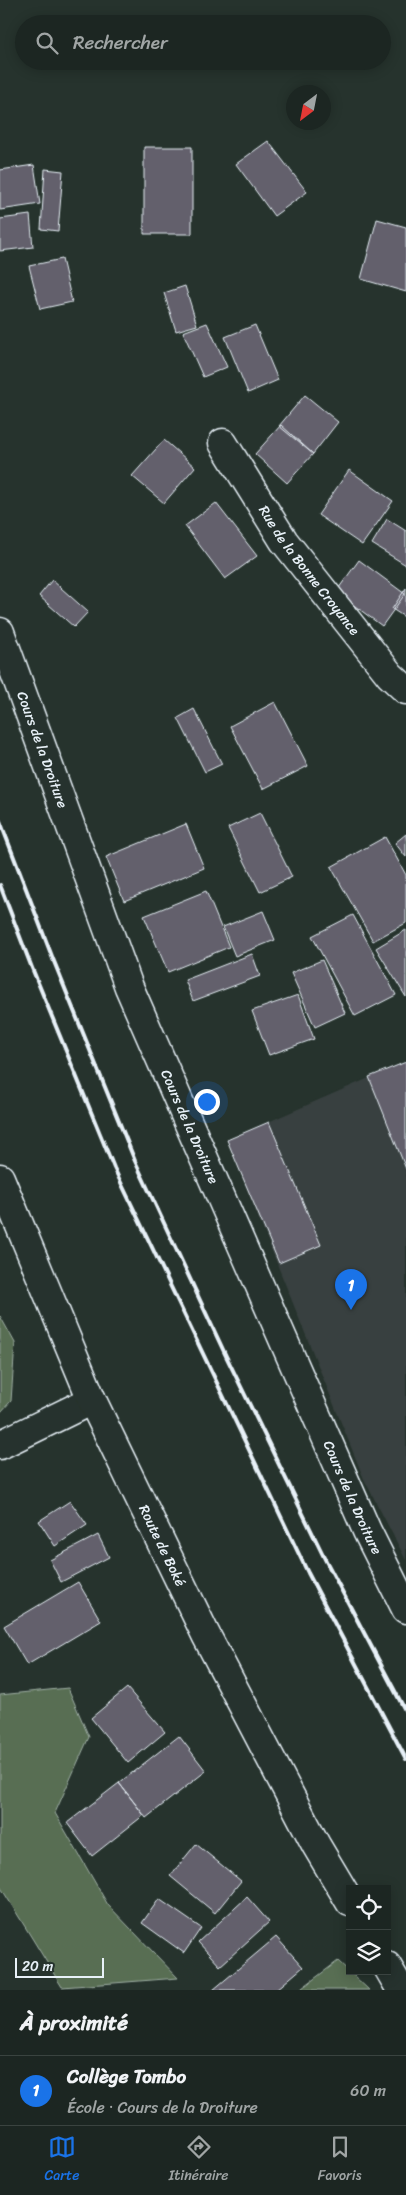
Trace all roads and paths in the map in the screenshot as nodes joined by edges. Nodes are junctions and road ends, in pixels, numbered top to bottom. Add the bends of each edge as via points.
1 (223, 443) dead end
2 (0, 632) edge
3 (406, 690) edge
4 (0, 1178) edge
5 (92, 1400) junction
6 (0, 1445) edge
7 (406, 1609) edge
8 (346, 1895) edge
9 (391, 1973) edge
10 (401, 1990) edge

1 - 3 street, Rue de la Bonne Croyance via 284,541 390,675
2 - 7 street, Cours de la Droiture via 129,987 367,1531
4 - 5 street, Route de Boké
5 - 6 street
5 - 8 street, Route de Boké via 206,1635 316,1845
9 - 10 street

